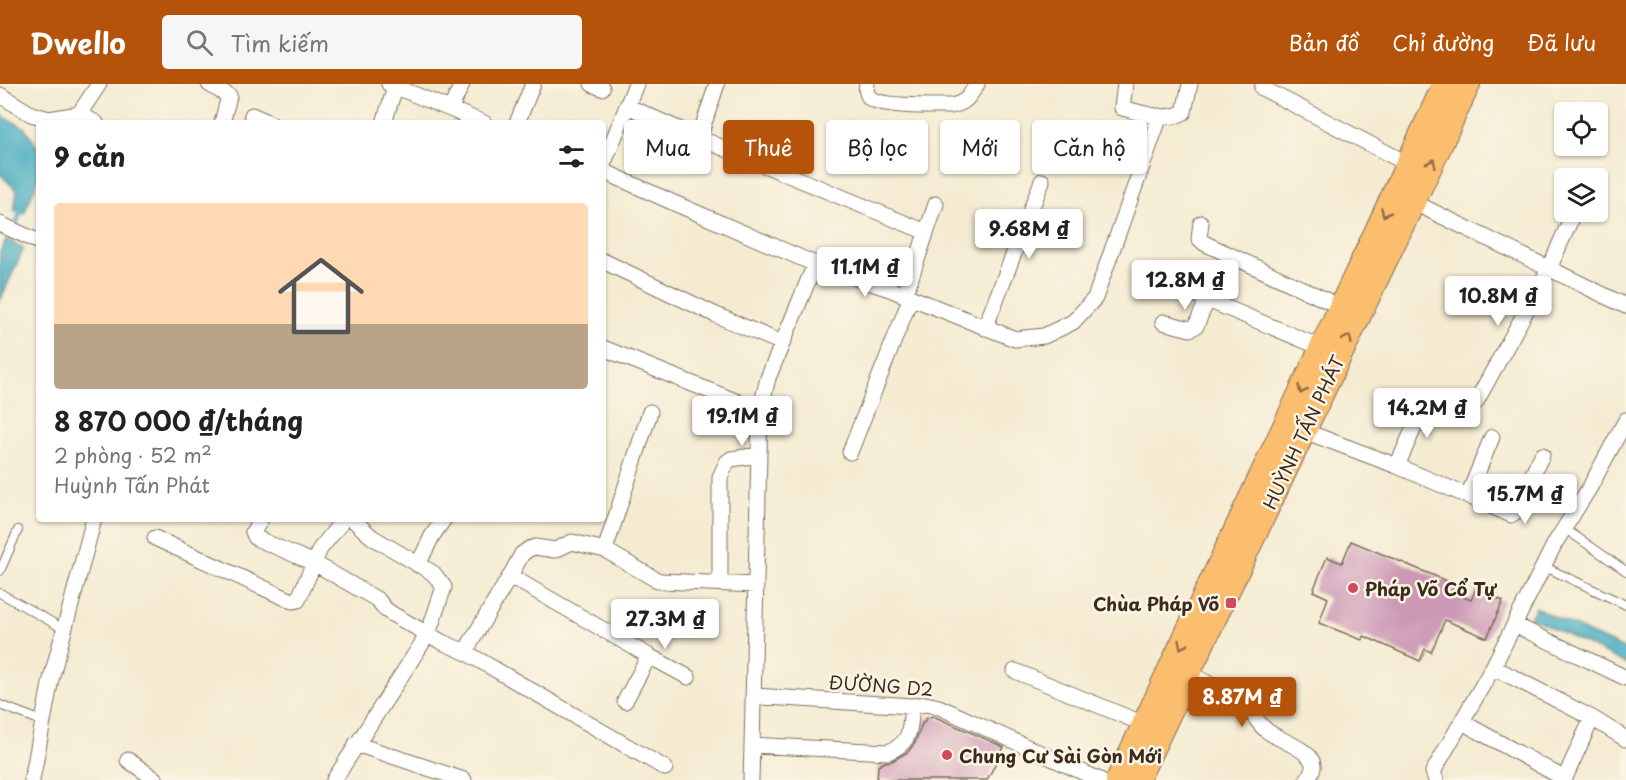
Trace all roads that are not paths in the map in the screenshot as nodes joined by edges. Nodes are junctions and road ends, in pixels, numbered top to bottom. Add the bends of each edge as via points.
1 (99, 84) edge
2 (209, 84) edge
3 (462, 84) edge
4 (533, 84) edge
5 (636, 84) edge
6 (717, 84) edge
7 (867, 84) edge
8 (977, 84) edge
9 (1125, 84) edge
10 (1190, 84) edge
11 (1445, 84) edge
12 (1468, 84) edge
13 (393, 85) edge
14 (1262, 88) dead end
15 (231, 90) edge
16 (0, 95) edge
17 (627, 106) junction
18 (451, 108) junction
19 (79, 114) junction
20 (252, 115) dead end
21 (1160, 116) junction
22 (90, 120) edge
23 (223, 120) edge
24 (263, 120) edge
25 (385, 120) edge
26 (477, 120) edge
27 (518, 120) edge
28 (658, 120) edge
29 (705, 120) edge
30 (711, 143) edge
31 (606, 158) edge
32 (1408, 164) junction
33 (606, 172) edge
34 (1042, 181) dead end
35 (1413, 202) junction
36 (936, 204) dead end
37 (1570, 222) edge
38 (1201, 223) dead end
39 (0, 224) edge
40 (926, 232) junction
41 (34, 239) edge
42 (606, 262) edge
43 (815, 264) junction
44 (1549, 269) junction
45 (1170, 284) dead end
46 (908, 296) junction
47 (1207, 300) junction
48 (1626, 306) edge
49 (1341, 307) junction
50 (1162, 322) dead end
51 (985, 328) junction
52 (782, 343) junction
53 (1322, 348) junction
54 (606, 349) edge
55 (1427, 398) dead end
56 (1476, 402) dead end
57 (760, 411) junction
58 (650, 412) dead end
59 (1626, 420) edge
60 (1304, 431) junction
61 (1492, 437) dead end
62 (850, 452) dead end
63 (759, 455) junction
64 (1542, 455) dead end
65 (1397, 466) junction
66 (1468, 496) junction
67 (93, 522) edge
68 (259, 522) edge
69 (342, 522) edge
70 (355, 522) edge
71 (442, 522) edge
72 (1564, 528) junction
73 (18, 530) dead end
74 (155, 538) dead end
75 (605, 550) junction
76 (1233, 558) junction
77 (314, 563) junction
78 (418, 565) junction
79 (1543, 566) junction
80 (0, 571) edge
81 (1626, 571) edge
82 (510, 576) junction
83 (720, 584) junction
84 (756, 585) junction
85 (0, 592) edge
86 (1626, 605) edge
87 (1515, 625) junction
88 (64, 629) junction
89 (428, 634) junction
90 (465, 652) junction
91 (650, 656) junction
92 (1493, 667) junction
93 (1015, 671) dead end
94 (1189, 673) junction
95 (688, 677) dead end
96 (1626, 678) edge
97 (753, 696) junction
98 (625, 701) dead end
99 (0, 705) edge
100 (912, 706) junction
101 (1592, 718) junction
102 (42, 721) junction
103 (1462, 722) junction
104 (1144, 724) junction
105 (1626, 740) edge
106 (356, 744) junction
107 (752, 746) junction
108 (128, 760) dead end
109 (665, 768) dead end
110 (32, 780) edge
111 (156, 780) edge
112 (333, 780) edge
113 (464, 780) edge
114 (751, 780) edge
115 (1100, 780) edge
116 (1118, 780) edge
117 (1137, 780) edge
118 (1308, 780) edge
119 (1436, 780) edge
120 (1565, 780) edge

1 - 19 street
2 - 15 street
3 - 18 street
4 - 27 street
5 - 17 street
6 - 29 street
7 - 8 street via 869,98 882,103 951,106 961,104
9 - 21 street via 1122,108
10 - 21 street via 1184,112
11 - 32 main road, HUỲNH TẤN PHÁT
35 -> 12 main road, HUỲNH TẤN PHÁT
13 - 18 street
13 - 25 street
14 - 32 street
15 - 23 street
16 - 19 street via 31,114 49,119
17 - 28 street
17 - 31 street
18 - 26 street
19 - 22 street
20 - 24 street
21 - 51 street via 1095,298 1073,322 1044,336 1015,339
30 - 40 street
32 -> 49 main road, HUỲNH TẤN PHÁT
33 - 43 street
34 - 51 street
35 - 44 street
60 -> 35 main road, HUỲNH TẤN PHÁT
36 - 40 street
37 - 44 street
38 - 49 street via 1199,238 1204,243
39 - 41 street
40 - 46 street
42 - 52 street
43 - 46 street
43 - 52 street
44 - 48 street
44 - 56 street
45 - 47 street
46 - 51 street
46 - 62 street
47 - 50 street via 1193,329
47 - 53 street
49 - 53 main road, HUỲNH TẤN PHÁT
52 - 57 street
53 -> 76 main road, HUỲNH TẤN PHÁT
54 - 57 street
55 - 65 street
57 - 63 street
58 - 75 street
59 - 72 street
60 - 65 street
60 - 76 main road, HUỲNH TẤN PHÁT
61 - 66 street
63 - 83 street via 731,459 720,477
63 - 84 street
64 - 66 street via 1513,514
65 - 66 street
67 - 88 street
68 - 77 street via 253,532 256,538
69 - 77 street
70 - 78 street
71 - 78 street
72 - 79 street
72 - 81 lane
73 - 80 lane
74 - 77 street via 292,601 298,600
75 - 82 street via 572,542 555,550 535,547 522,555
75 - 83 street via 655,579
76 - 94 main road, HUỲNH TẤN PHÁT
76 -> 104 main road, HUỲNH TẤN PHÁT
77 - 89 street
78 - 89 street via 433,573 444,588
79 - 86 lane
79 - 87 street
82 - 90 street
82 - 91 street
83 - 84 street
84 - 97 street
85 - 88 lane
87 - 92 street
87 - 96 street
88 - 102 street
89 - 90 street
89 - 106 street
90 - 109 street
91 - 95 street
91 - 98 street
92 - 101 street
92 - 103 street
93 - 104 street
94 - 117 main road, HUỲNH TẤN PHÁT
94 - 118 street via 1241,701 1266,731 1307,754 1313,762
97 - 100 street, ĐƯỜNG D2
97 - 107 street
99 - 102 lane
100 - 107 street via 908,739 888,752
100 - 115 street, ĐƯỜNG D2 via 939,707
101 - 105 street
101 - 120 street
102 - 110 street
103 - 119 street via 1433,772
103 - 120 street
104 - 116 main road, HUỲNH TẤN PHÁT
106 - 112 street
106 - 113 street
107 - 114 street
108 - 111 street

